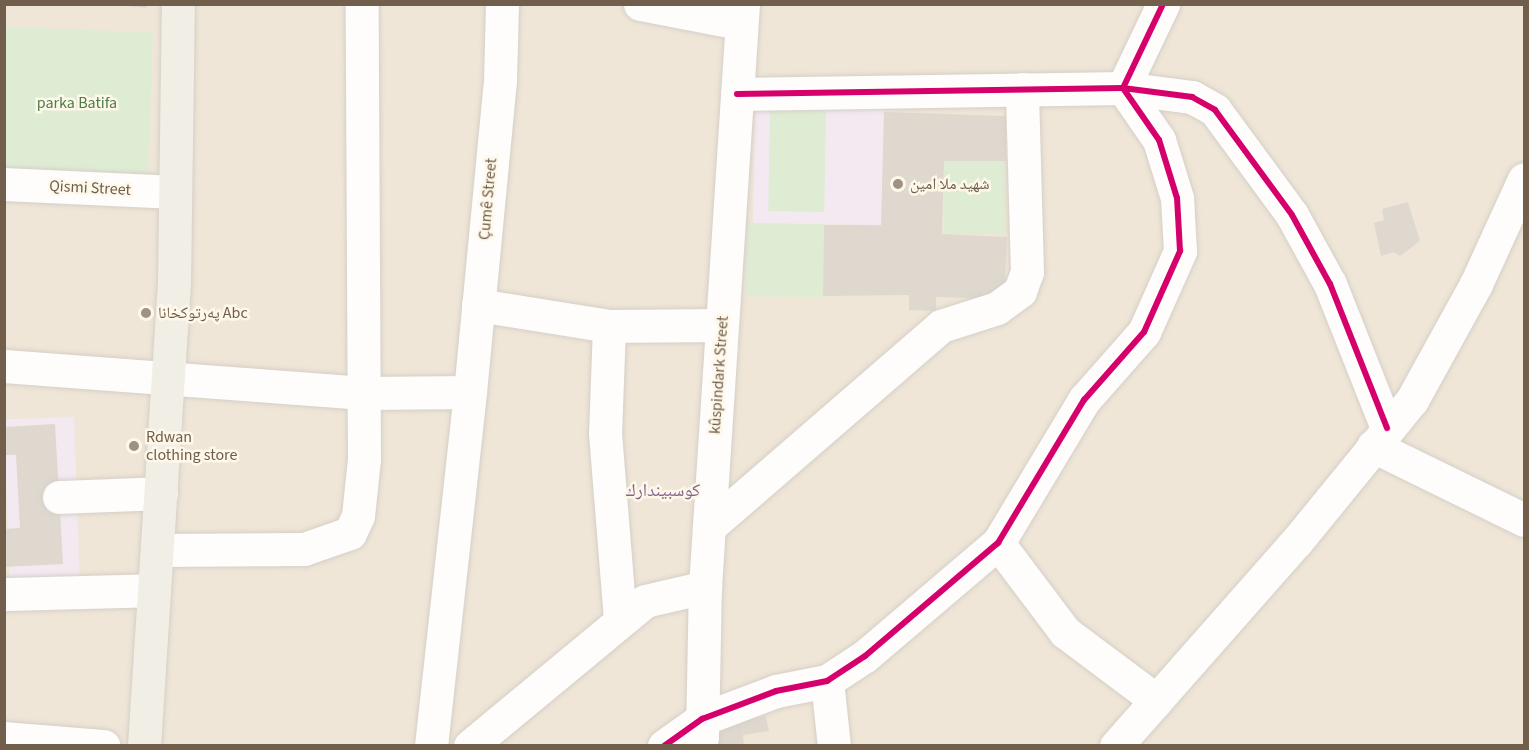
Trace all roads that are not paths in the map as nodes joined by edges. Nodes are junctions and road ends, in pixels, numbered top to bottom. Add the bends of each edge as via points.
1 (178, 4) edge
2 (362, 4) edge
3 (502, 4) edge
4 (640, 4) edge
5 (1163, 4) edge
6 (742, 14) edge
7 (1123, 88) junction
8 (1022, 89) junction
9 (737, 94) junction
10 (1524, 179) edge
11 (4, 184) edge
12 (175, 192) junction
13 (478, 305) junction
14 (722, 325) junction
15 (609, 326) junction
16 (4, 366) edge
17 (168, 380) junction
18 (470, 392) junction
19 (364, 393) junction
20 (1380, 437) junction
21 (161, 493) junction
22 (59, 496) dead end
23 (1524, 520) edge
24 (710, 527) junction
25 (998, 543) junction
26 (157, 550) junction
27 (705, 587) junction
28 (154, 590) junction
29 (4, 594) edge
30 (620, 621) junction
31 (827, 681) junction
32 (1156, 700) junction
33 (702, 732) edge
34 (4, 738) edge
35 (104, 746) edge
36 (144, 746) edge
37 (431, 746) edge
38 (470, 746) edge
39 (664, 746) edge
40 (834, 746) edge
41 (1116, 746) edge

1 - 12 main road
2 - 19 street
3 - 13 street, Çumê Street
4 - 6 street
5 - 7 street
6 - 9 street, kûspindark Street
7 - 8 street
7 - 20 street via 1192,97 1215,110 1263,172 1330,284
7 - 25 street via 1159,140 1177,198 1180,251 1144,332 1084,400
8 - 9 street
8 - 24 street via 1027,272 1020,291 997,308 941,326
9 - 14 street, kûspindark Street
10 - 20 street via 1436,363
11 - 12 street, Qismi Street
12 - 17 main road
13 - 15 street
13 - 18 street, Çumê Street
14 - 15 street
14 - 24 street, kûspindark Street
15 - 30 street via 605,434
16 - 17 street
17 - 19 street
17 - 21 main road
18 - 19 street
18 - 37 street, Çumê Street
19 - 26 street via 364,459 358,516 350,533 304,549
20 - 23 street
20 - 32 street via 1297,542
21 - 22 street
21 - 26 main road
24 - 27 street, kûspindark Street
25 - 31 street via 866,656
25 - 32 street via 1065,632
26 - 28 main road
27 - 30 street via 645,601
27 - 33 street, kûspindark Street
28 - 29 street
28 - 36 main road
30 - 38 street
31 - 33 street via 776,691
31 - 40 street
32 - 41 street
33 - 39 street
34 - 35 street

